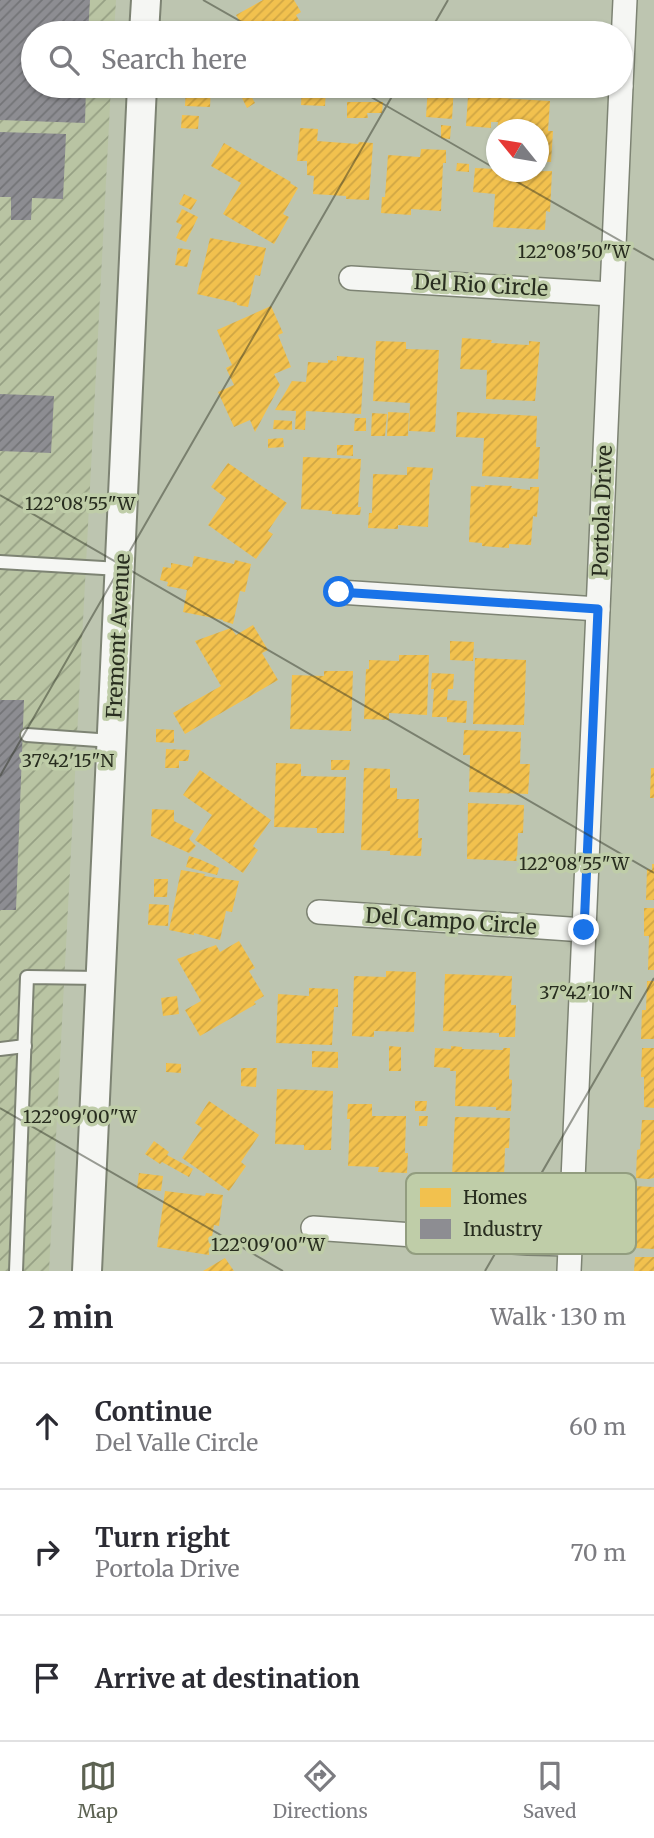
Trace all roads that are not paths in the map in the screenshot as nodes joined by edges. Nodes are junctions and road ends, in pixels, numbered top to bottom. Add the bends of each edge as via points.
1 (146, 0) edge
2 (625, 0) edge
3 (145, 21) edge
4 (624, 21) edge
5 (141, 98) edge
6 (620, 98) edge
7 (351, 278) dead end
8 (611, 294) junction
9 (0, 562) edge
10 (121, 569) junction
11 (339, 592) dead end
12 (598, 609) junction
13 (27, 735) dead end
14 (113, 741) junction
15 (319, 912) dead end
16 (584, 930) junction
17 (102, 978) junction
18 (25, 1046) junction
19 (0, 1049) edge
20 (573, 1173) edge
21 (313, 1228) dead end
22 (406, 1234) edge
23 (16, 1271) edge
24 (87, 1271) edge

1 - 3 street
2 - 4 street, Portola Drive
5 - 10 street, Fremont Avenue
6 - 8 street, Portola Drive
7 - 8 street, Del Rio Circle
8 - 12 street, Portola Drive
9 - 10 lane
10 - 14 street, Fremont Avenue
11 - 12 street
12 - 16 street, Portola Drive
13 - 14 lane
14 - 17 street, Fremont Avenue
15 - 16 street, Del Campo Circle
16 - 20 street, Portola Drive
17 - 18 lane via 27,977
17 - 24 street, Fremont Avenue
18 - 19 lane
18 - 23 lane
21 - 22 street

